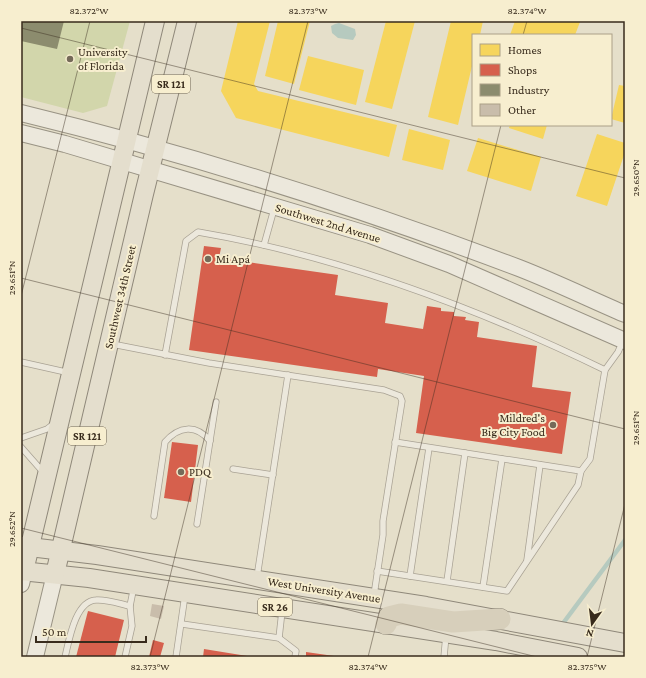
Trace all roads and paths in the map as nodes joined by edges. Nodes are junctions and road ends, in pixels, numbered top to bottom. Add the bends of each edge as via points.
1 (155, 21) edge
2 (187, 21) edge
3 (21, 113) edge
4 (21, 133) edge
5 (126, 139) junction
6 (155, 147) junction
7 (121, 161) junction
8 (150, 169) junction
9 (275, 206) junction
10 (264, 245) junction
11 (625, 314) edge
12 (624, 339) edge
13 (109, 343) junction
14 (165, 355) junction
15 (21, 362) edge
16 (605, 370) junction
17 (71, 373) junction
18 (288, 375) junction
19 (216, 402) dead end
20 (61, 417) junction
21 (21, 438) edge
22 (210, 441) junction
23 (395, 442) junction
24 (21, 447) edge
25 (429, 448) junction
26 (465, 453) junction
27 (502, 459) junction
28 (540, 465) junction
29 (233, 469) dead end
30 (581, 471) junction
31 (273, 475) junction
32 (47, 477) junction
33 (154, 516) dead end
34 (197, 524) dead end
35 (26, 547) edge
36 (60, 551) junction
37 (527, 562) junction
38 (377, 571) junction
39 (55, 574) junction
40 (22, 575) edge
41 (410, 576) junction
42 (257, 580) junction
43 (447, 581) junction
44 (134, 585) junction
45 (483, 587) junction
46 (186, 593) junction
47 (373, 598) junction
48 (130, 606) junction
49 (282, 608) junction
50 (500, 619) junction
51 (182, 624) junction
52 (386, 624) junction
53 (446, 634) junction
54 (279, 638) junction
55 (625, 643) edge
56 (35, 657) edge
57 (65, 657) edge
58 (125, 657) edge
59 (176, 657) edge
60 (295, 657) edge
61 (444, 657) edge
62 (578, 657) edge

1 - 5 main road, SR 121
2 - 6 main road, Southwest 34th Street / SR 121
3 - 5 main road, Southwest 2nd Avenue
4 - 7 main road, Southwest 2nd Avenue
5 - 6 main road, Southwest 2nd Avenue
5 - 7 main road, SR 121
6 - 8 main road, Southwest 34th Street / SR 121
6 - 11 main road, Southwest 2nd Avenue via 376,217 521,269
7 - 8 main road, Southwest 2nd Avenue
7 - 17 main road, SR 121
8 - 9 main road, Southwest 2nd Avenue
8 - 13 main road, Southwest 34th Street / SR 121
9 - 10 lane
9 - 12 main road, Southwest 2nd Avenue via 370,235 449,264
10 - 14 lane via 198,232 186,241
10 - 16 lane via 350,267 552,345
12 - 16 lane
13 - 14 lane
13 - 36 main road, Southwest 34th Street / SR 121
14 - 18 lane
15 - 17 lane
16 - 30 lane via 590,459
17 - 20 main road, SR 121
18 - 23 lane via 384,390 400,396 402,401
18 - 31 lane
19 - 22 lane
20 - 21 lane via 47,429
20 - 32 main road, SR 121
22 - 33 lane via 203,432 194,428 174,433 165,442
22 - 34 lane
23 - 25 lane
23 - 38 lane
24 - 32 lane
25 - 26 lane
25 - 41 lane
26 - 27 lane
26 - 43 lane
27 - 28 lane
27 - 45 lane
28 - 30 lane
28 - 37 lane
29 - 31 lane
30 - 37 lane via 578,485
31 - 42 lane
32 - 35 main road, SR 121
35 - 36 main road, West University Avenue / SR 26
35 - 40 main road, SR 121
36 - 39 main road, Southwest 34th Street / SR 121
36 - 42 main road, West University Avenue / SR 26
37 - 45 lane via 507,591
38 - 41 lane
38 - 47 lane
39 - 40 main road, West University Avenue / SR 26
39 - 44 main road, West University Avenue / SR 26
39 - 56 main road, SR 121
41 - 43 lane
42 - 47 main road, West University Avenue / SR 26
43 - 45 lane
44 - 46 main road, West University Avenue / SR 26
44 - 48 lane
46 - 49 main road, West University Avenue / SR 26
46 - 51 lane
47 - 50 main road, West University Avenue / SR 26
48 - 57 lane via 96,600 82,608 72,626
48 - 58 lane via 132,626
49 - 52 main road, West University Avenue / SR 26
49 - 54 lane
50 - 52 highway via 453,622 394,614 389,617
50 - 55 main road, West University Avenue / SR 26
51 - 54 lane
51 - 59 lane
52 - 53 main road, West University Avenue / SR 26
53 - 61 lane
53 - 62 main road, West University Avenue / SR 26
54 - 60 lane via 296,651

